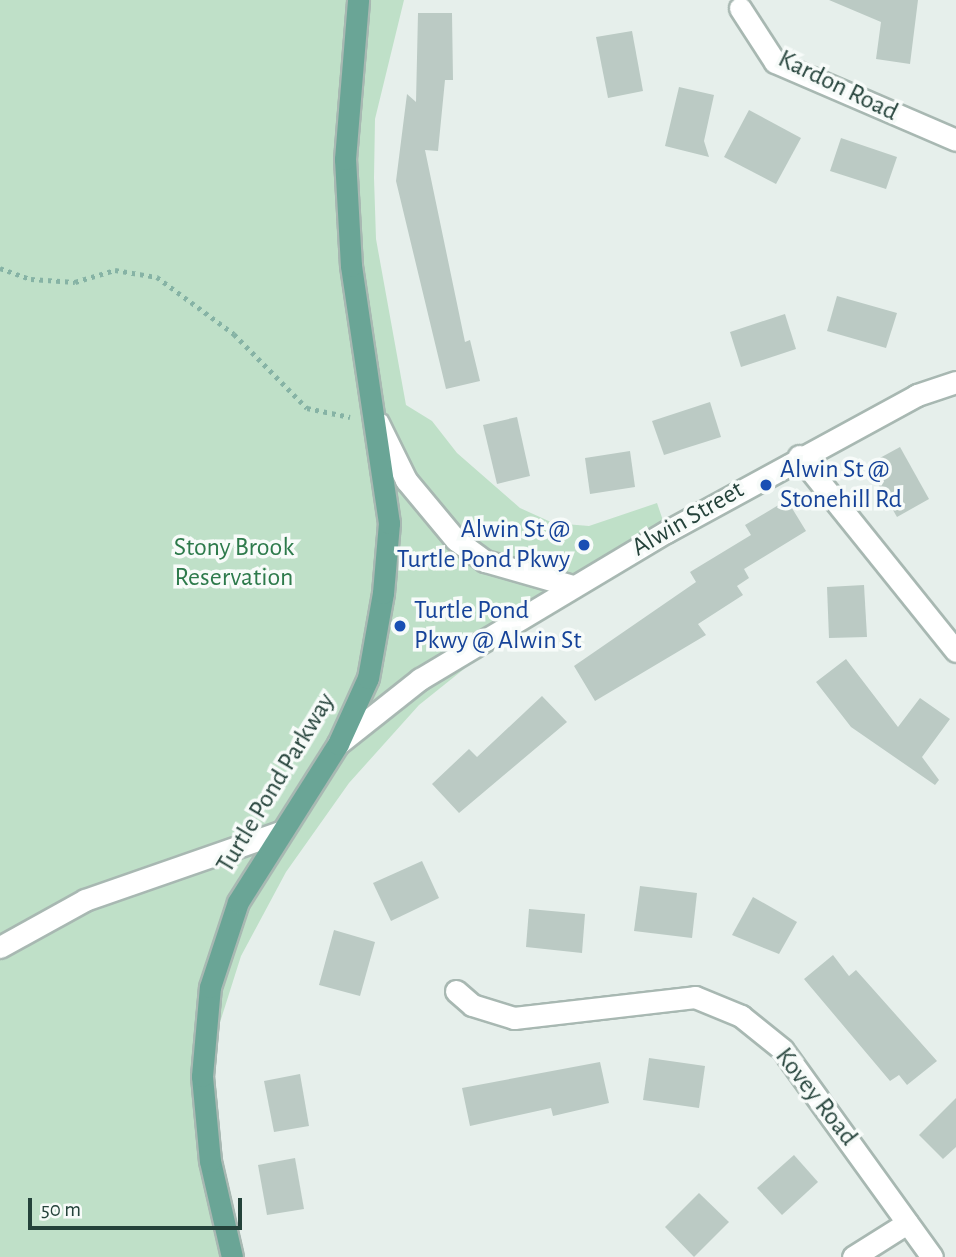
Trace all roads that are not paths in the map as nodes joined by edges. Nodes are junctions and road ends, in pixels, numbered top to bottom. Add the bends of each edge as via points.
1 (358, 0) edge
2 (740, 8) dead end
3 (956, 140) edge
4 (956, 382) edge
5 (378, 423) junction
6 (799, 456) junction
7 (573, 586) junction
8 (956, 651) edge
9 (338, 744) junction
10 (280, 832) junction
11 (0, 947) edge
12 (457, 991) dead end
13 (907, 1223) junction
14 (232, 1257) edge
15 (853, 1257) edge
16 (932, 1257) edge

1 - 5 main road, Turtle Pond Parkway via 345,159 351,267
2 - 3 street, Kardon Road via 775,61
4 - 6 street, Alwin Street
5 - 7 street via 406,480 456,540 485,561
5 - 9 main road, Turtle Pond Parkway via 388,523 382,601 368,678
6 - 7 street, Alwin Street
6 - 8 street
7 - 9 street, Alwin Street via 420,678
9 - 10 main road, Turtle Pond Parkway
10 - 11 street via 85,900
10 - 14 main road, Turtle Pond Parkway via 238,902 210,987 202,1076 210,1161
12 - 13 street, Kovey Road via 472,1005 514,1018 695,997 741,1016 782,1049
13 - 15 street
13 - 16 street, Kovey Road

